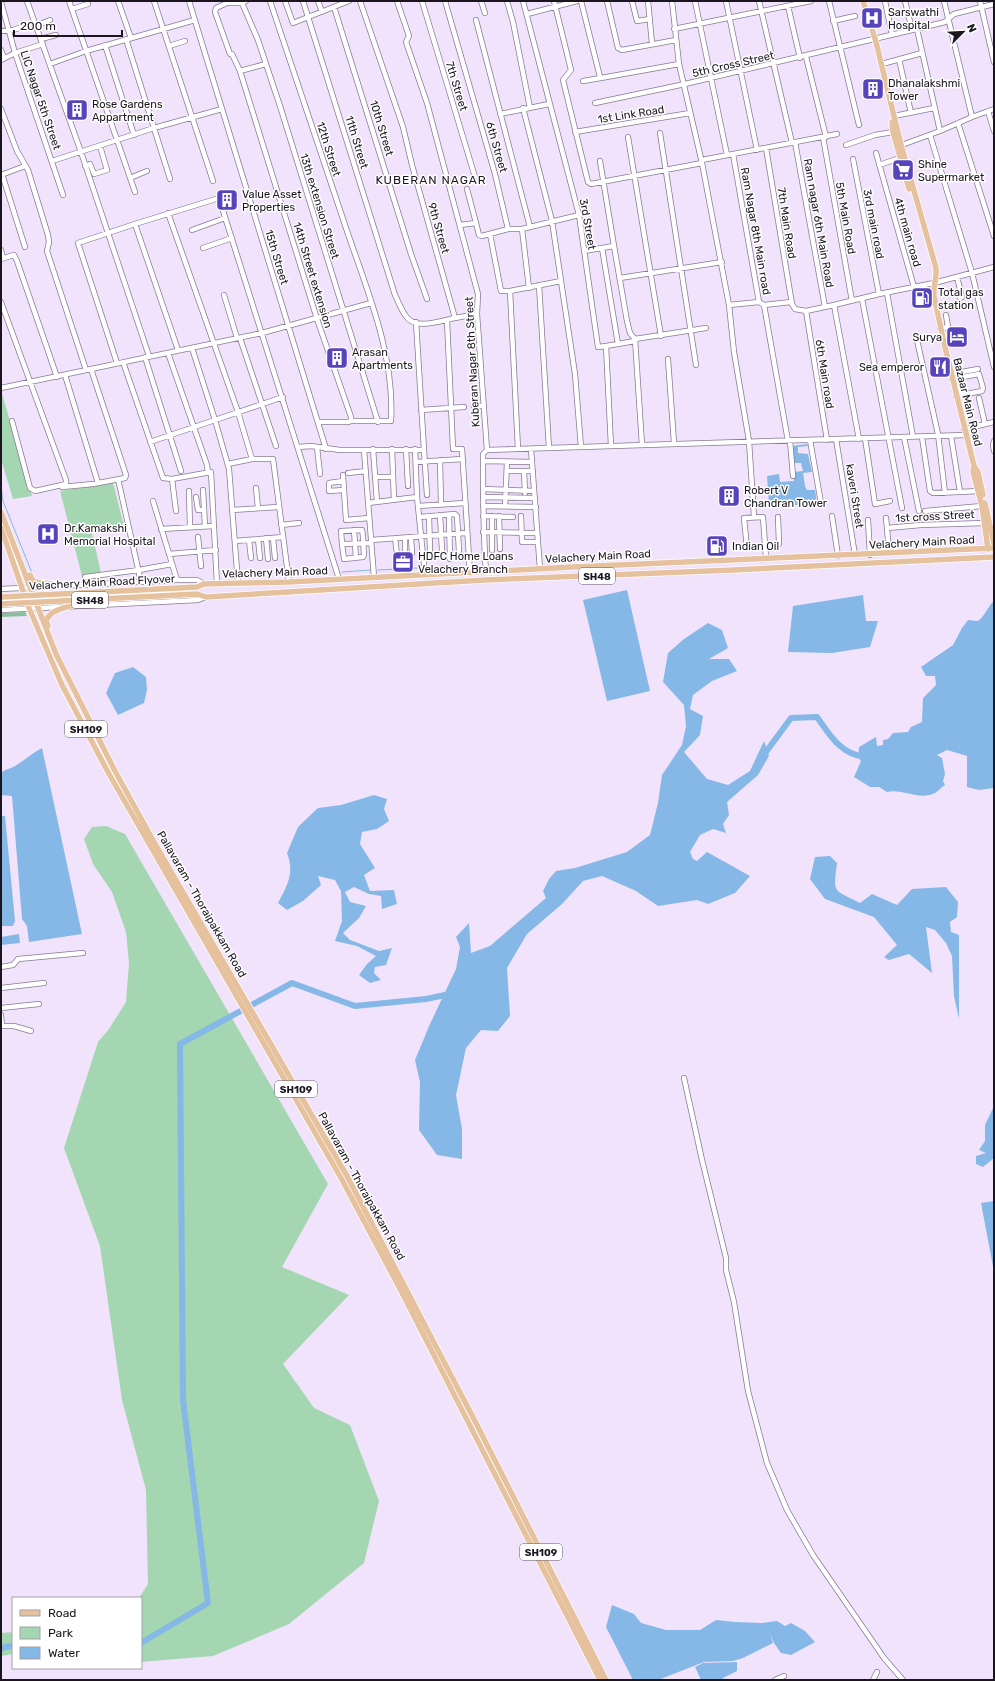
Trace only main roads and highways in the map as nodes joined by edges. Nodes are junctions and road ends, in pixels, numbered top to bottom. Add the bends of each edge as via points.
1 (863, 1) edge
2 (875, 40) junction
3 (899, 146) junction
4 (935, 281) junction
5 (974, 466) junction
6 (1, 512) edge
7 (1, 528) edge
8 (993, 536) edge
9 (12, 542) junction
10 (994, 544) edge
11 (991, 548) edge
12 (994, 557) edge
13 (721, 560) junction
14 (722, 571) junction
15 (273, 582) junction
16 (204, 584) joint
17 (57, 586) road end
18 (273, 593) junction
19 (1, 597) edge
20 (206, 597) joint
21 (1, 604) edge
22 (70, 606) road end
23 (51, 643) junction
24 (55, 654) junction
25 (113, 775) junction
26 (312, 1122) junction
27 (328, 1149) junction
28 (405, 1293) junction
29 (600, 1680) edge
30 (606, 1680) edge

1 - 2 main road
2 - 3 main road
2 - 3 main road via 874,49 893,132
3 - 4 main road via 900,158
3 - 4 main road, Bazaar Main Road via 934,262
4 - 5 main road, Bazaar Main Road via 934,296 940,328 959,396
5 - 8 main road via 978,472
5 - 11 main road, Bazaar Main Road via 973,472
6 - 9 main road, Pallavaram - Thoraipakkam Road / SH109
7 - 23 main road, Pallavaram - Thoraipakkam Road / SH109 via 29,608
8 - 10 main road
9 - 17 main road via 17,545 33,581
9 - 23 main road, Pallavaram - Thoraipakkam Road / SH109
11 - 13 main road, Velachery Main Road / SH48
12 - 14 main road, Velachery Main Road / SH48
13 - 14 main road
13 - 15 main road, Velachery Main Road / SH48
14 - 18 main road, Velachery Main Road / SH48 via 485,580
15 - 16 main road, Velachery Main Road / SH48
15 - 18 main road
16 - 19 main road, Velachery Main Road Flyover / SH48, bridge via 197,587
18 - 20 main road, Velachery Main Road / SH48
20 - 21 main road, Velachery Main Road Flyover / SH48, bridge via 197,594
22 - 23 main road via 48,615 46,620
23 - 24 main road, Pallavaram - Thoraipakkam Road / SH109
24 - 25 main road, Pallavaram - Thoraipakkam Road / SH109
24 - 25 main road, Pallavaram - Thoraipakkam Road / SH109 via 59,679
25 - 26 main road, Pallavaram - Thoraipakkam Road / SH109
26 - 27 main road, Pallavaram - Thoraipakkam Road / SH109 via 318,1127
26 - 27 main road, Pallavaram - Thoraipakkam Road / SH109 via 312,1130
27 - 28 main road, Pallavaram - Thoraipakkam Road / SH109
28 - 29 main road, Pallavaram - Thoraipakkam Road / SH109 via 465,1418
28 - 30 main road, Pallavaram - Thoraipakkam Road / SH109 via 472,1414

